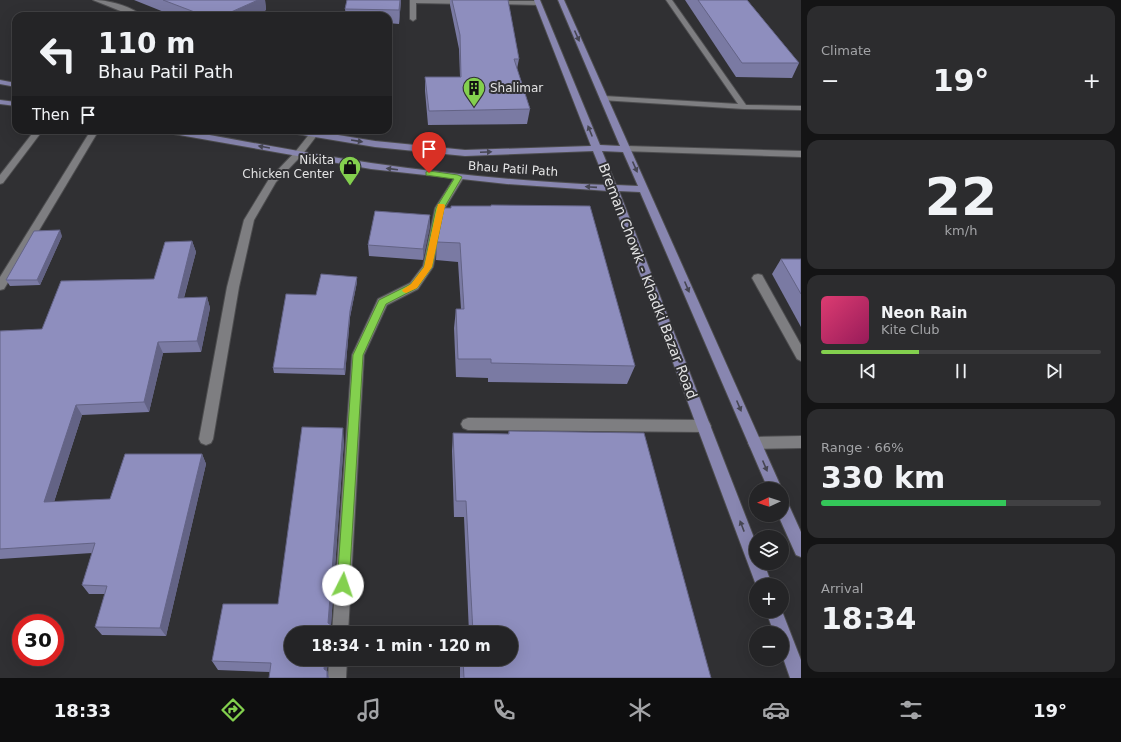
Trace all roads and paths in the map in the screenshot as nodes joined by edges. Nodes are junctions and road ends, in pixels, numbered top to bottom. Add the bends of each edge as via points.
1 (96, 0) edge
2 (561, 0) edge
3 (669, 0) edge
4 (538, 1) edge
5 (470, 2) edge
6 (484, 2) edge
7 (130, 12) edge
8 (413, 19) dead end
9 (0, 82) edge
10 (12, 84) edge
11 (604, 98) junction
12 (0, 102) edge
13 (12, 104) edge
14 (744, 107) junction
15 (801, 108) edge
16 (36, 134) edge
17 (93, 134) edge
18 (191, 134) edge
19 (314, 134) joint
20 (597, 148) junction
21 (626, 149) junction
22 (299, 153) junction
23 (801, 154) edge
24 (458, 177) junction
25 (0, 181) edge
26 (613, 189) junction
27 (644, 189) junction
28 (758, 278) dead end
29 (0, 286) edge
30 (801, 356) edge
31 (468, 424) dead end
32 (704, 426) junction
33 (206, 439) dead end
34 (801, 442) edge
35 (755, 443) junction
36 (772, 482) edge
37 (789, 522) edge
38 (749, 545) edge
39 (801, 550) edge
40 (777, 618) edge
41 (340, 626) edge
42 (338, 666) edge
43 (337, 678) edge
44 (799, 678) edge

1 - 7 street
2 -> 11 main road, Breman Chowk - Khadki Bazar Road
3 - 14 street
4 - 6 street
20 -> 4 main road, Breman Chowk - Khadki Bazar Road
5 - 8 street via 413,1
9 - 10 main road
11 - 14 street
11 - 21 main road, Breman Chowk - Khadki Bazar Road
12 - 13 main road
14 - 15 street
16 - 25 street
17 - 29 street
22 -> 18 main road, Bhau Patil Path
19 -> 20 main road, Bhau Patil Path via 375,144 465,153
19 - 22 street
20 - 21 main road, Bhau Patil Path
20 - 26 main road, Breman Chowk - Khadki Bazar Road
21 - 23 street
21 -> 27 main road, Breman Chowk - Khadki Bazar Road
24 -> 22 main road, Bhau Patil Path via 369,166
22 - 33 street via 272,182 249,220 233,287
26 -> 24 main road, Bhau Patil Path
24 - 41 street via 440,208 428,267 414,286 382,302 358,355
26 - 27 main road, Bhau Patil Path
26 - 32 main road, Breman Chowk - Khadki Bazar Road
27 -> 35 main road, Breman Chowk - Khadki Bazar Road
28 - 30 street
31 - 32 street
38 -> 32 main road, Breman Chowk - Khadki Bazar Road
34 - 35 street
35 -> 36 main road, Breman Chowk - Khadki Bazar Road
37 - 39 main road
40 - 44 main road
42 - 43 street

